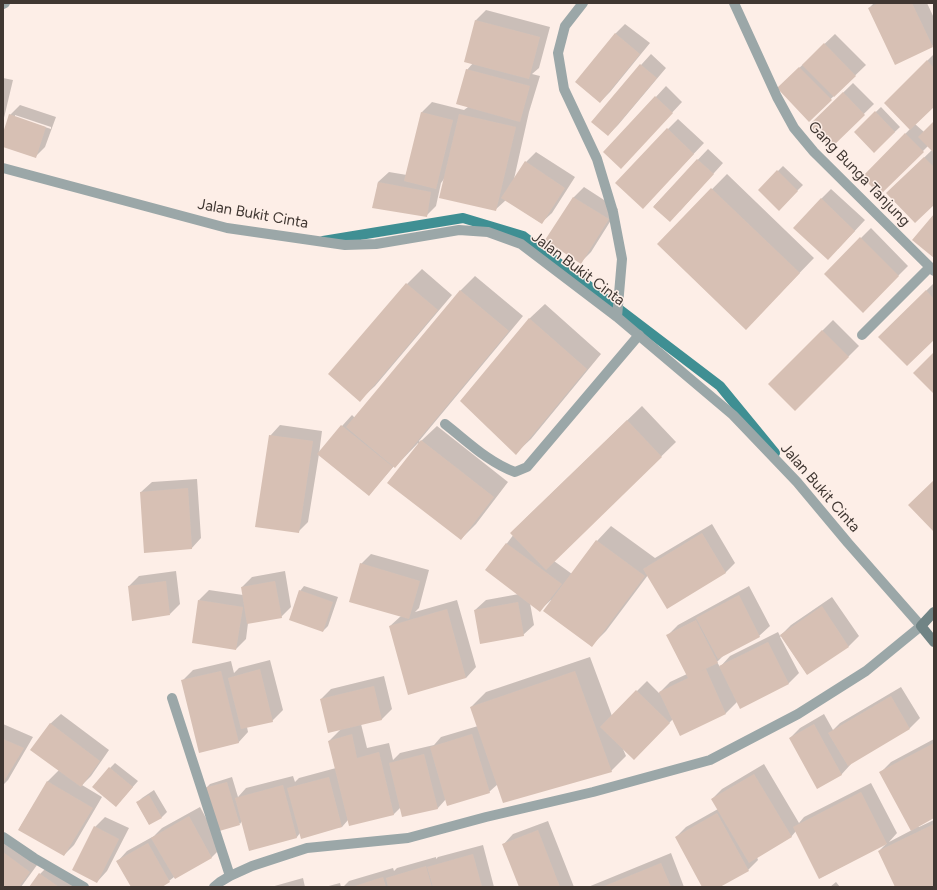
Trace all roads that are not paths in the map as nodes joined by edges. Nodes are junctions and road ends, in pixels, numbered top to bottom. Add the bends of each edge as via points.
1 (583, 3) edge
2 (734, 3) edge
3 (3, 168) edge
4 (932, 269) edge
5 (617, 317) junction
6 (862, 335) dead end
7 (639, 336) junction
8 (445, 424) dead end
9 (934, 612) edge
10 (921, 626) junction
11 (934, 642) edge
12 (172, 698) dead end
13 (3, 837) edge
14 (230, 876) junction
15 (84, 887) edge
16 (214, 887) edge

1 - 5 street via 565,26 558,53 564,89 597,159 613,212 622,258
2 - 4 street, Gang Bunga Tanjung via 794,128 814,152
3 - 5 street, Jalan Bukit Cinta via 227,228 345,245 376,244 459,230 488,232 521,244
4 - 6 street
5 - 7 street, Jalan Bukit Cinta
7 - 8 street via 527,467 515,472 502,468
7 - 10 street, Jalan Bukit Cinta via 733,415 797,482
9 - 10 street
10 - 11 street
10 - 14 street via 866,671 798,714 710,760 408,838 307,848
12 - 14 street
13 - 15 street
14 - 16 street

